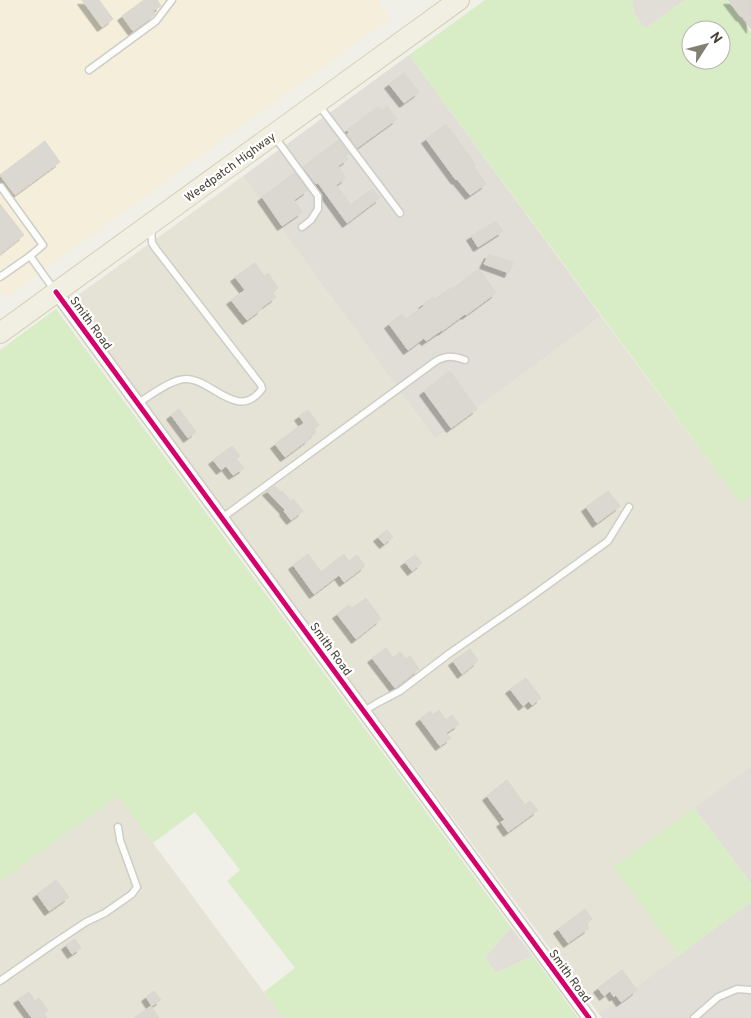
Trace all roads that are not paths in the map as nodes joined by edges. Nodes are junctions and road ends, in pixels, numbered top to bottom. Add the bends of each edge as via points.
1 (172, 0) edge
2 (459, 0) edge
3 (88, 70) dead end
4 (318, 103) junction
5 (274, 135) junction
6 (2, 187) dead end
7 (400, 213) dead end
8 (152, 222) junction
9 (302, 227) dead end
10 (30, 256) junction
11 (0, 277) edge
12 (56, 292) junction
13 (0, 333) edge
14 (466, 360) dead end
15 (138, 403) junction
16 (629, 507) dead end
17 (222, 518) junction
18 (364, 711) junction
19 (118, 827) dead end
20 (0, 981) edge
21 (751, 990) edge
22 (589, 1018) edge
23 (694, 1018) edge

1 - 3 lane via 156,21
2 - 4 main road, Weedpatch Highway
4 - 5 main road, Weedpatch Highway
4 - 7 lane
5 - 8 main road, Weedpatch Highway
5 - 9 lane via 318,196 318,209
6 - 10 lane via 43,245
8 - 12 main road, Weedpatch Highway
8 - 15 lane via 152,243 262,389 249,400 241,402 187,379 175,381
10 - 11 lane
10 - 12 lane
12 - 13 main road, Weedpatch Highway
12 - 15 street, Smith Road
14 - 17 lane via 446,356 436,361
15 - 17 street, Smith Road
16 - 18 lane via 608,541 400,691
17 - 18 street, Smith Road
18 - 22 street, Smith Road
19 - 20 lane via 138,886 132,894
21 - 23 lane via 737,989 718,997

